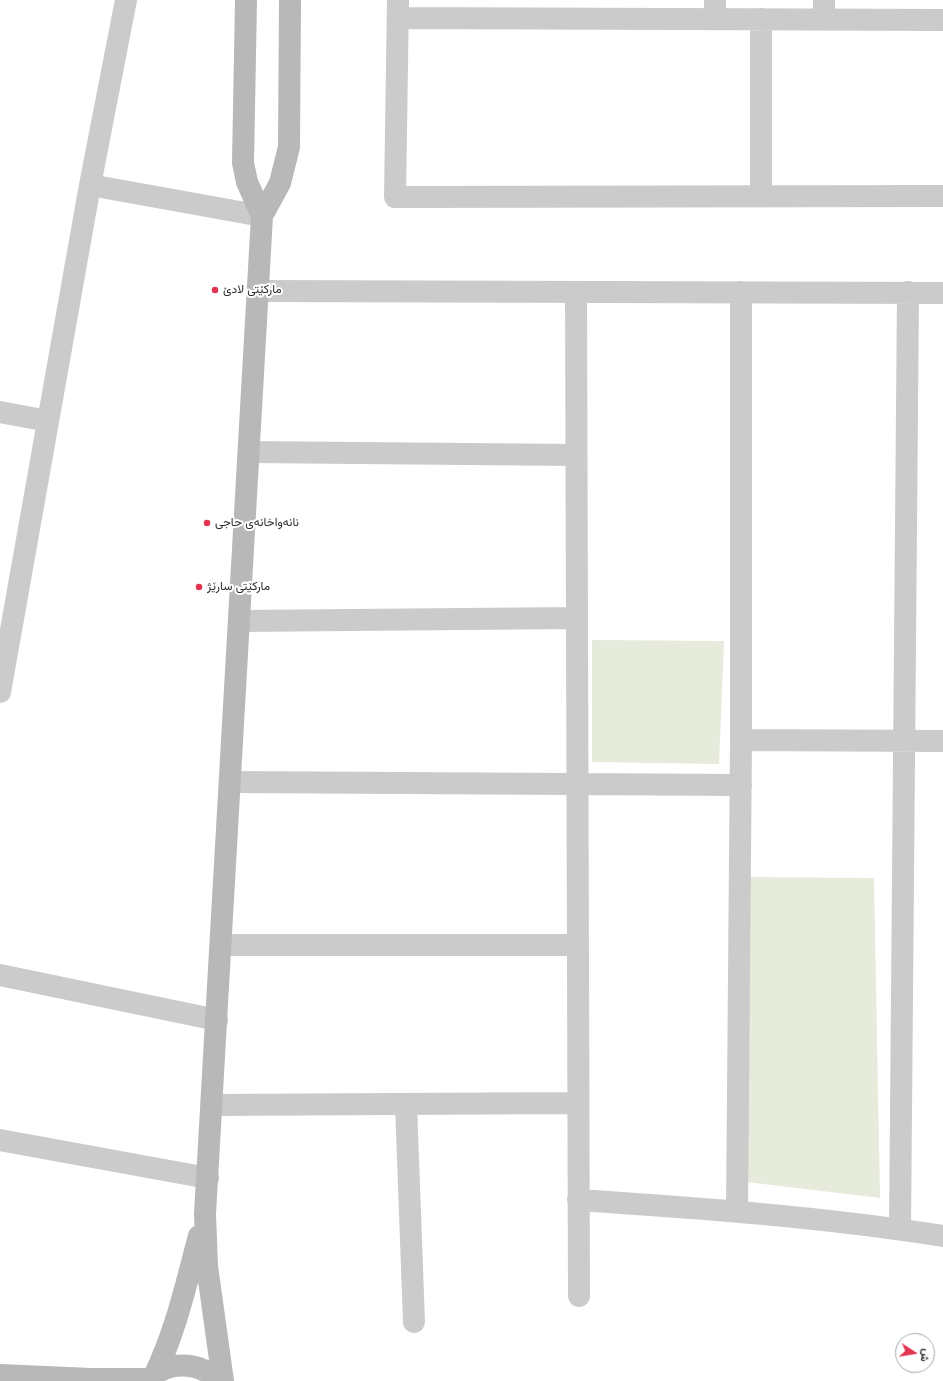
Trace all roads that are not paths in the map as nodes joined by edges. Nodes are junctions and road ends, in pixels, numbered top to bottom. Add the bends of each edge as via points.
1 (126, 0) edge
2 (246, 0) edge
3 (290, 0) edge
4 (398, 9) edge
5 (715, 10) edge
6 (824, 10) edge
7 (761, 19) junction
8 (943, 20) edge
9 (90, 185) junction
10 (761, 196) junction
11 (943, 196) edge
12 (262, 216) junction
13 (258, 291) junction
14 (576, 292) junction
15 (741, 292) junction
16 (908, 292) junction
17 (943, 292) edge
18 (0, 412) edge
19 (48, 421) junction
20 (249, 452) junction
21 (576, 454) junction
22 (576, 618) junction
23 (239, 620) junction
24 (0, 692) edge
25 (741, 740) junction
26 (906, 741) junction
27 (943, 742) edge
28 (230, 782) junction
29 (576, 784) junction
30 (741, 785) junction
31 (221, 945) junction
32 (577, 945) junction
33 (0, 975) edge
34 (217, 1020) junction
35 (578, 1103) junction
36 (406, 1104) junction
37 (212, 1105) junction
38 (0, 1140) edge
39 (208, 1178) junction
40 (578, 1200) junction
41 (737, 1210) junction
42 (205, 1214) junction
43 (900, 1229) junction
44 (943, 1236) edge
45 (579, 1296) dead end
46 (414, 1322) dead end
47 (0, 1375) edge
48 (151, 1379) edge
49 (219, 1381) edge
50 (223, 1381) edge

1 - 9 street
2 - 12 street via 243,163 253,200
3 - 12 street via 289,147 280,183
4 - 5 street
4 - 10 street via 395,197
5 - 7 street
6 - 7 street
6 - 8 street
7 - 10 street
9 - 12 street
9 - 19 street
10 - 11 street
12 - 13 street
13 - 14 street
13 - 20 street
14 - 15 street
14 - 21 street
15 - 16 street
15 - 25 street
16 - 17 street
16 - 26 street
18 - 19 street
19 - 24 street
20 - 21 street
20 - 23 street
21 - 22 street
22 - 23 street
22 - 29 street
23 - 28 street
25 - 26 street
25 - 30 street
26 - 27 street
26 - 43 street
28 - 29 street
28 - 31 street
29 - 30 street
29 - 32 street
30 - 41 street
31 - 32 street
31 - 34 street
32 - 35 street
33 - 34 street
34 - 37 street
35 - 36 street
35 - 40 street
36 - 37 street
36 - 46 street
37 - 39 street
38 - 39 street
39 - 42 street
40 - 41 street
40 - 45 street
41 - 43 street
42 - 48 street via 177,1320 167,1348
42 - 50 street via 207,1266
43 - 44 street
47 - 48 street
48 - 49 street via 167,1368 183,1365 198,1367

